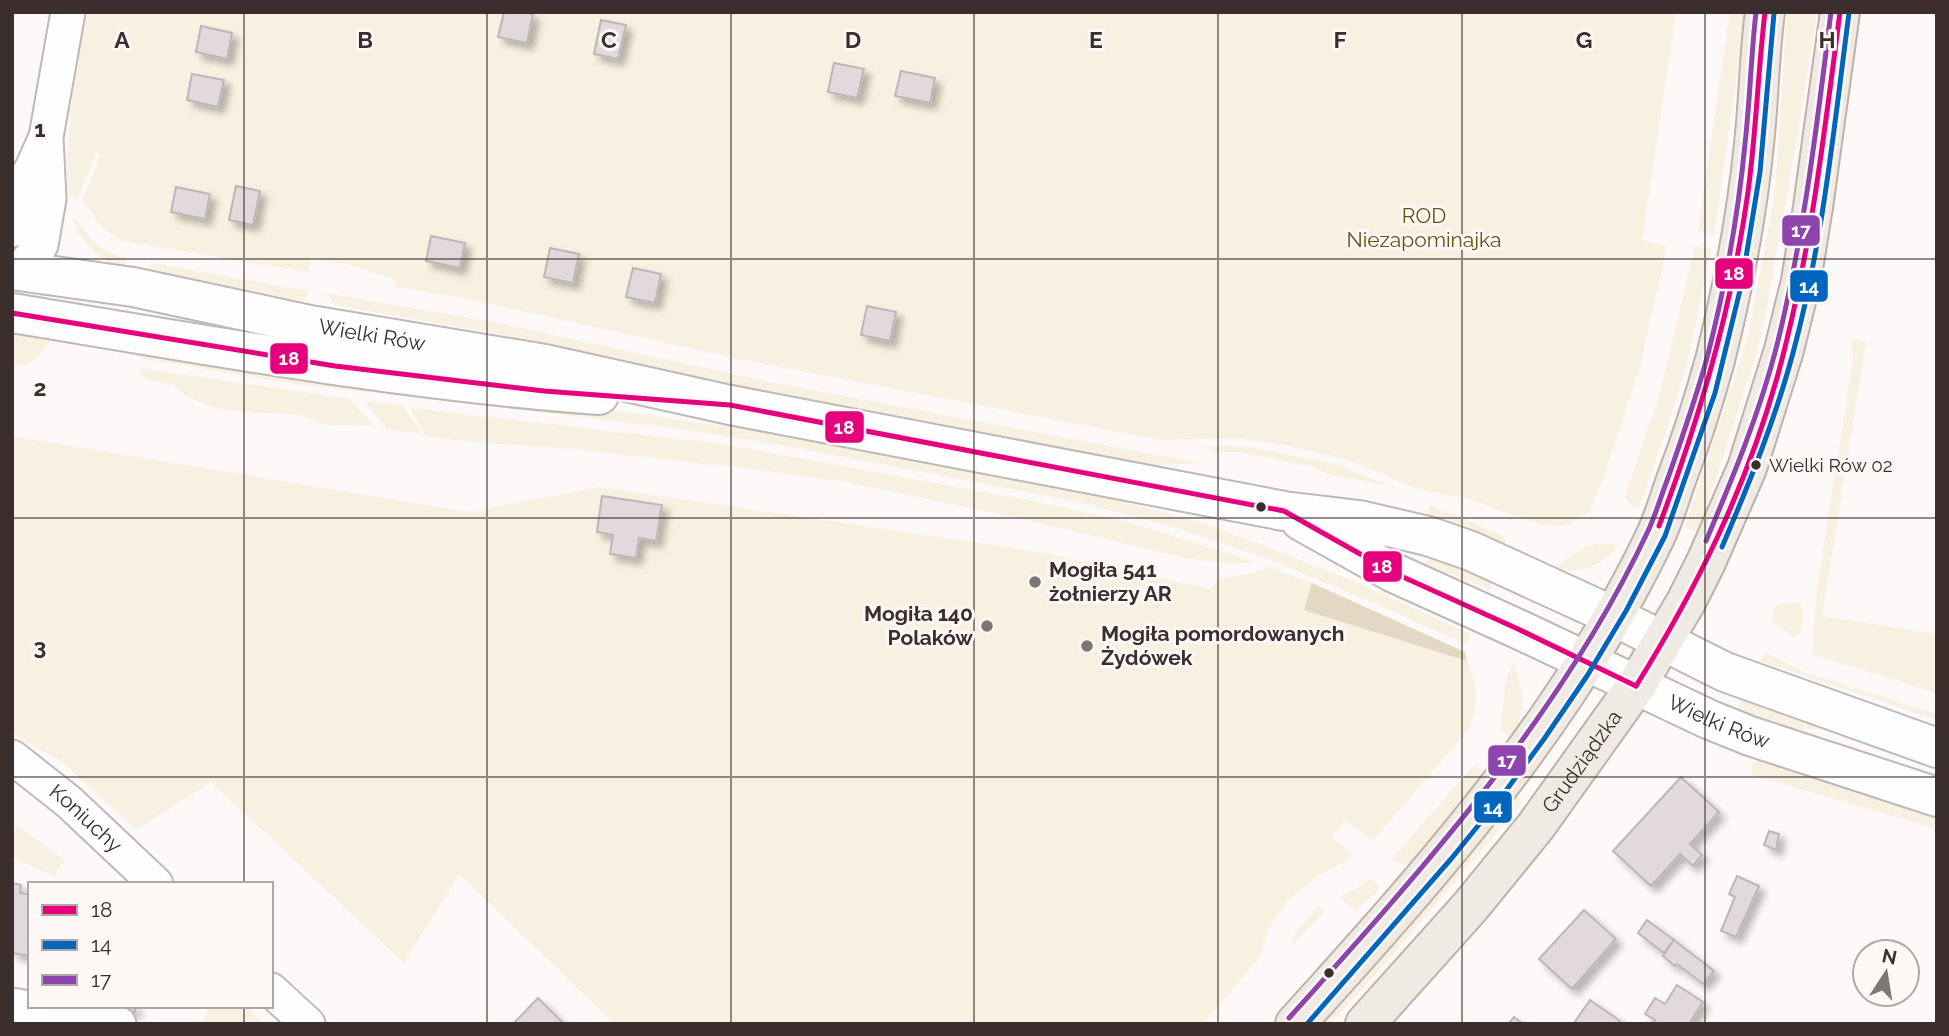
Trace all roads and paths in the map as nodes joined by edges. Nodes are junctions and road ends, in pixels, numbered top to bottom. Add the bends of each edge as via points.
1 (68, 12) edge
2 (1765, 12) edge
3 (1840, 12) edge
4 (46, 137) junction
5 (12, 230) edge
6 (15, 262) edge
7 (12, 313) edge
8 (730, 405) junction
9 (1284, 511) junction
10 (1613, 616) junction
11 (1664, 641) junction
12 (1586, 662) junction
13 (1636, 686) junction
14 (1937, 748) edge
15 (12, 757) edge
16 (1937, 797) edge
17 (154, 882) edge
18 (273, 992) edge
19 (29, 1008) edge
20 (119, 1024) edge
21 (308, 1024) edge
22 (1295, 1024) edge
23 (1364, 1024) edge

1 - 4 street
2 - 10 main road via 1754,146 1715,359 1659,526
3 - 11 main road, Grudziądzka via 1814,207 1784,350 1747,468 1706,562
4 - 5 street via 19,190
4 - 6 street via 49,199 41,245
6 - 7 street
6 - 8 street, Wielki Rów via 310,325 545,364
7 - 8 street, Wielki Rów via 335,366 544,391
8 - 9 street, Wielki Rów
9 - 10 street, Wielki Rów via 1359,520 1428,536
9 - 12 street, Wielki Rów via 1392,572
10 - 11 street, Wielki Rów
10 - 12 main road
11 - 13 main road, Grudziądzka
11 - 14 street, Wielki Rów via 1732,675
12 - 13 street, Wielki Rów
12 - 22 main road via 1464,832
13 - 16 street, Wielki Rów via 1750,736
13 - 23 main road, Grudziądzka via 1527,838
15 - 17 street, Koniuchy via 69,802
18 - 21 street
19 - 20 street

